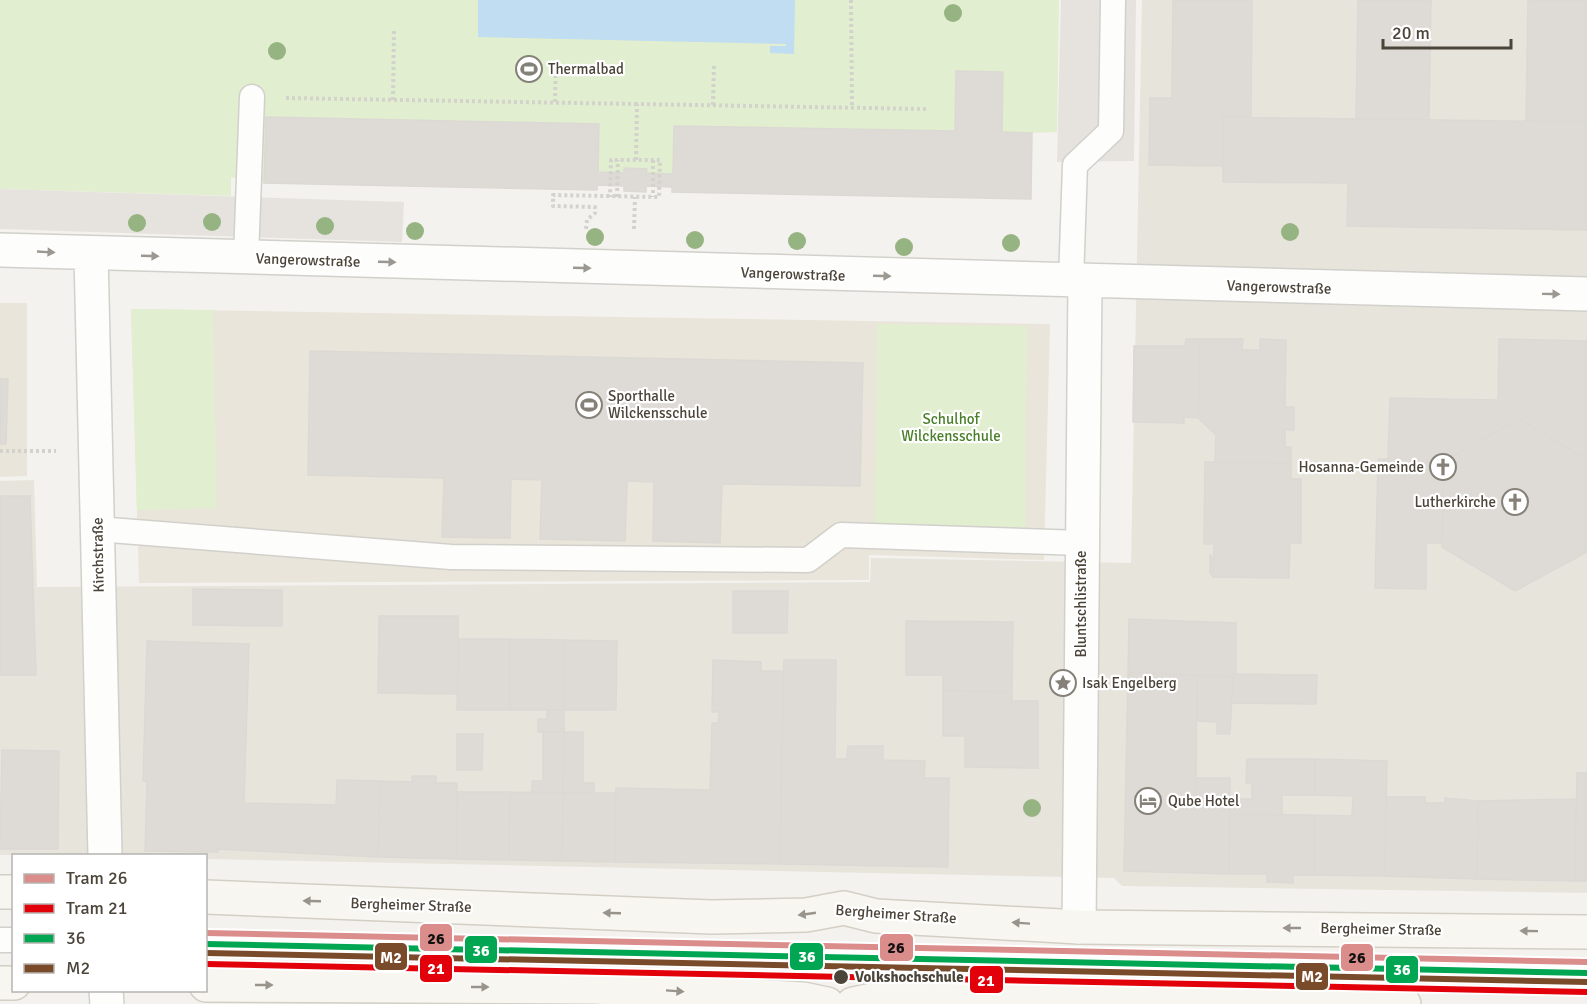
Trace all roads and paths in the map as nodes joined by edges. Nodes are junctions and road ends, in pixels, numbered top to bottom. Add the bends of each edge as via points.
1 (851, 0) edge
2 (1113, 0) edge
3 (394, 27) dead end
4 (556, 61) dead end
5 (714, 64) dead end
6 (252, 97) joint
7 (393, 100) junction
8 (555, 102) junction
9 (637, 104) junction
10 (713, 105) junction
11 (852, 107) junction
12 (926, 108) dead end
13 (618, 160) junction
14 (636, 160) junction
15 (610, 197) junction
16 (617, 197) junction
17 (635, 197) junction
18 (634, 216) dead end
19 (0, 250) edge
20 (92, 254) junction
21 (246, 258) junction
22 (586, 268) junction
23 (1078, 281) junction
24 (1587, 294) edge
25 (0, 451) edge
26 (96, 451) junction
27 (98, 529) junction
28 (1082, 543) junction
29 (105, 854) edge
30 (207, 897) edge
31 (1079, 927) junction
32 (1587, 932) edge
33 (207, 944) edge
34 (1587, 973) edge
35 (207, 985) edge
36 (1078, 1001) edge
37 (827, 1004) edge
38 (854, 1004) edge
39 (1404, 1004) edge

1 - 11 path
2 - 23 lane via 1111,131 1075,165
3 - 7 path
4 - 8 path
5 - 10 path
6 - 7 path
6 - 21 lane
7 - 8 path
8 - 9 path
9 - 10 path
9 - 14 path
10 - 11 path
11 - 12 path
13 - 14 path
13 - 15 path via 611,160
13 - 16 path
14 - 17 path via 653,160 653,197
15 - 16 path
15 - 22 path via 553,195 553,206 595,207 595,213 586,220
16 - 17 path
17 - 18 path
19 -> 20 street, Vangerowstraße
20 -> 21 street, Vangerowstraße
20 - 26 street, Kirchstraße
21 -> 22 street, Vangerowstraße
22 -> 23 street, Vangerowstraße
23 -> 24 street, Vangerowstraße
23 - 28 street, Bluntschlistraße
25 - 26 path
26 - 27 street, Kirchstraße
27 - 28 lane via 451,558 808,560 841,536
27 - 29 street, Kirchstraße
28 - 31 street, Bluntschlistraße
31 -> 30 street, Bergheimer Straße via 876,916 844,908 806,915 711,917
32 -> 31 street, Bergheimer Straße
33 - 34 lane
35 -> 37 street via 595,987 803,999
36 - 38 street via 876,999
36 - 39 street

